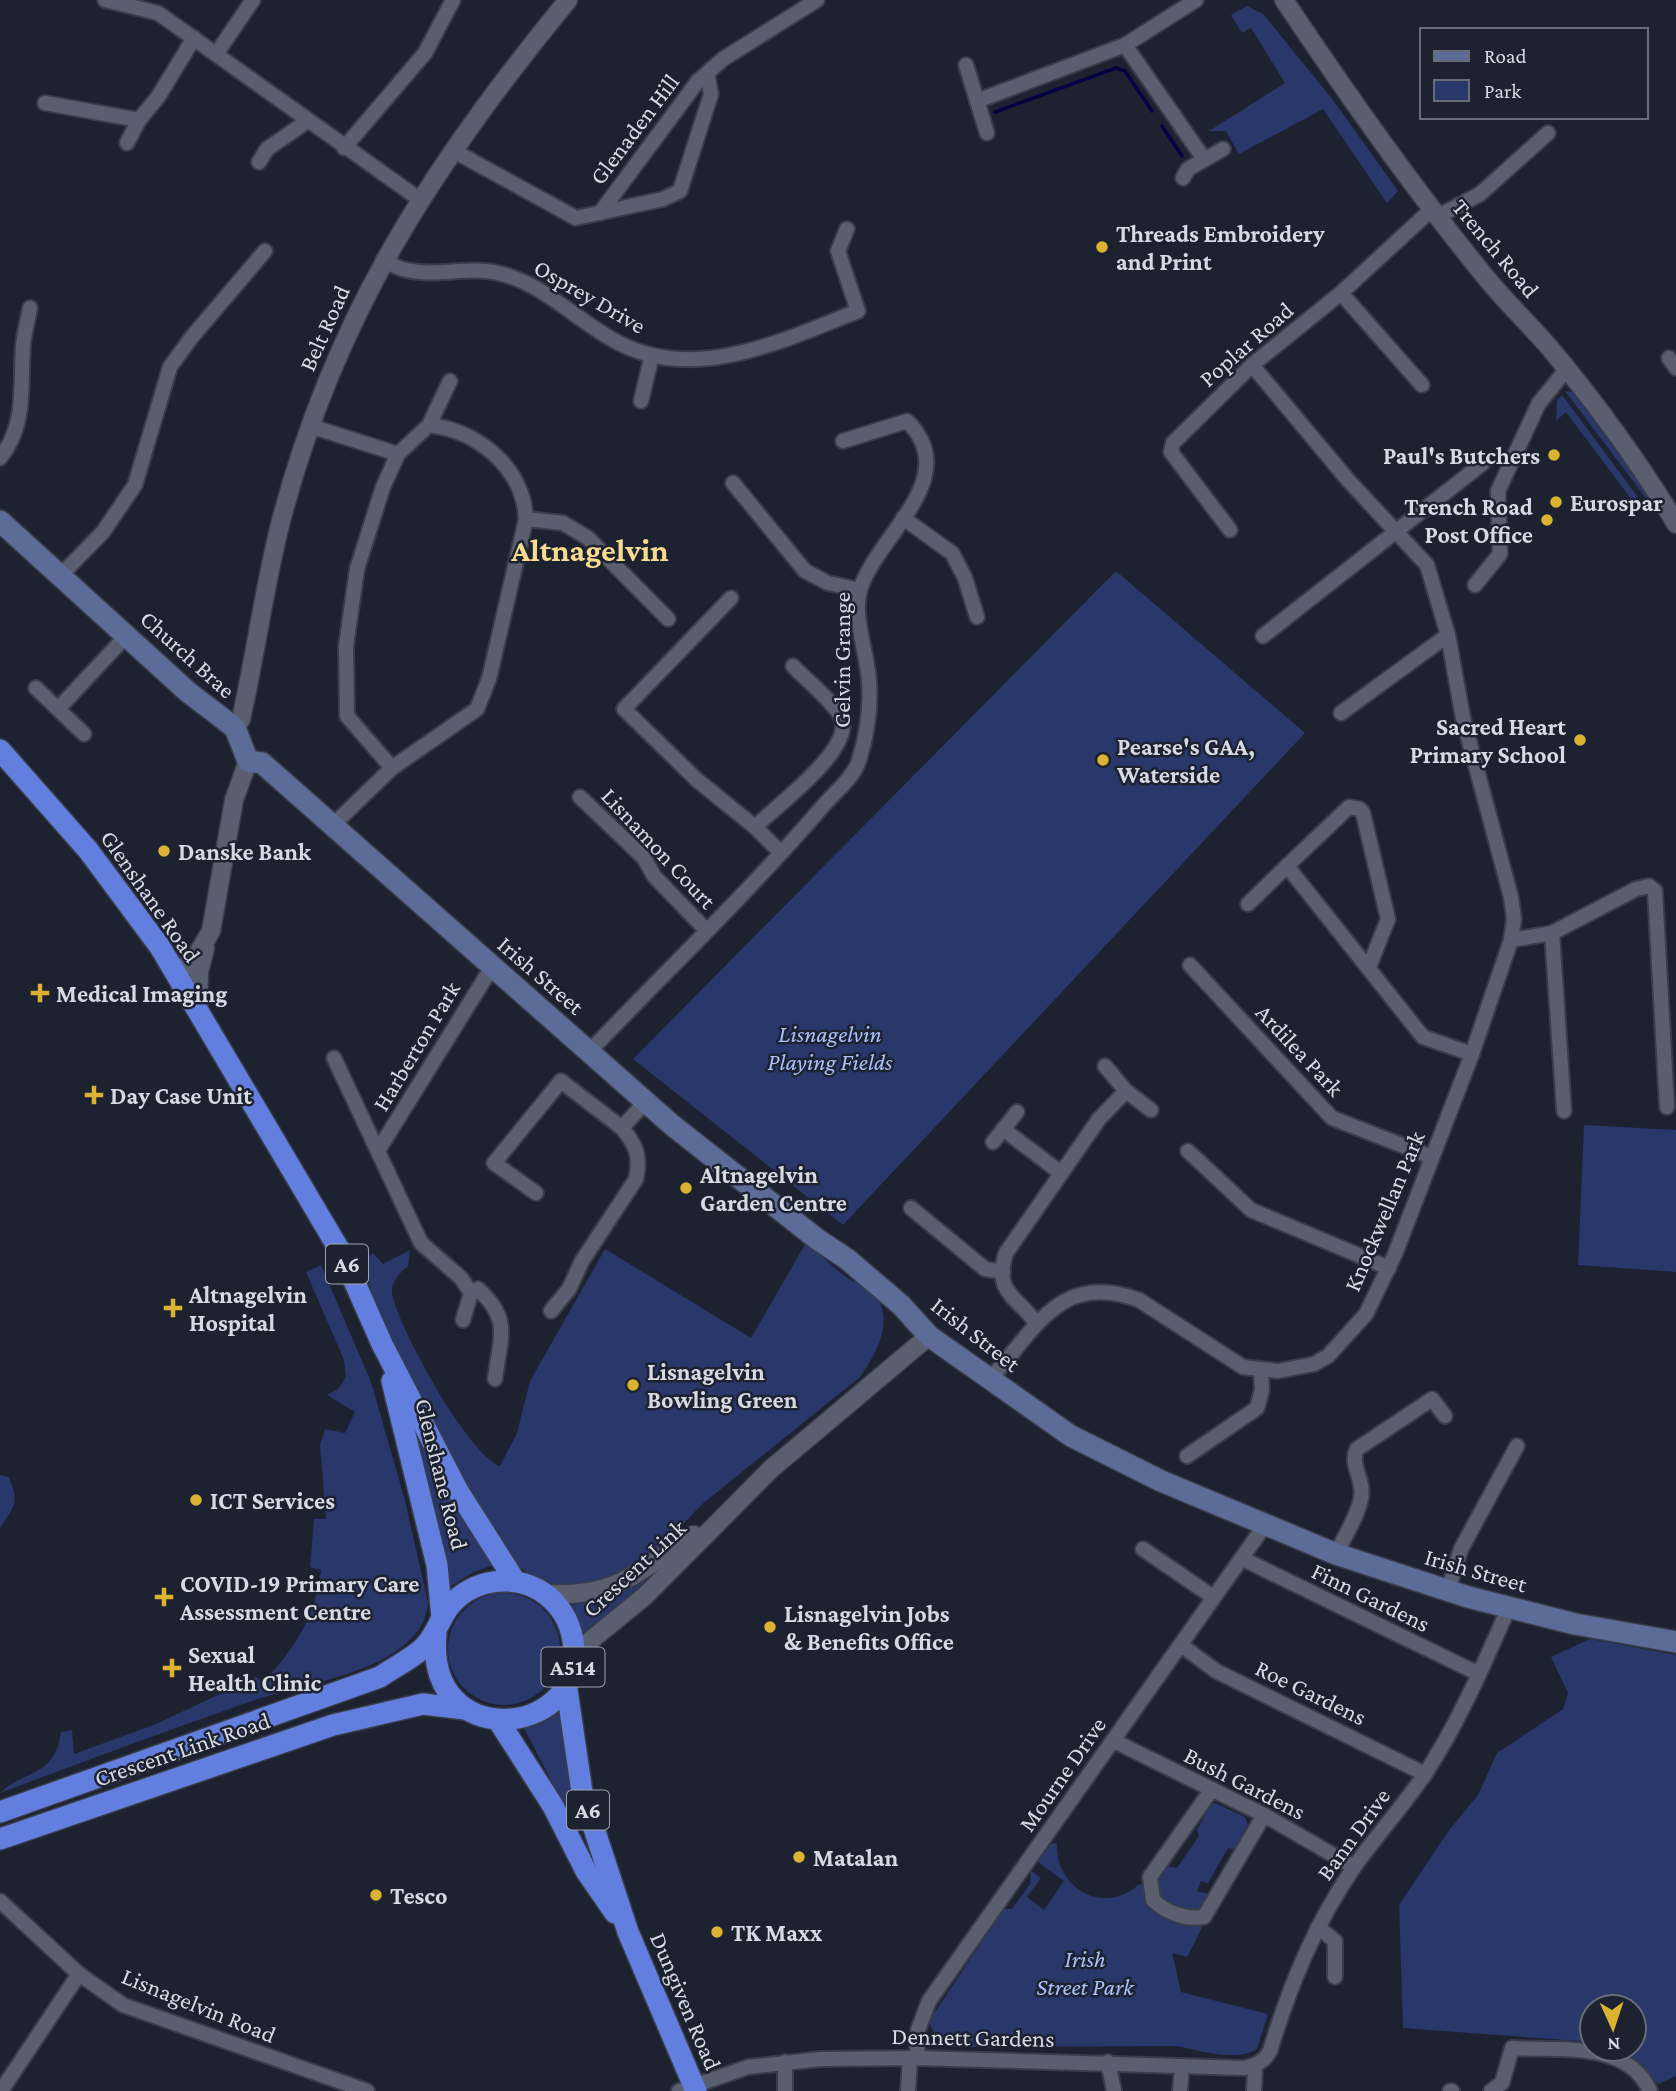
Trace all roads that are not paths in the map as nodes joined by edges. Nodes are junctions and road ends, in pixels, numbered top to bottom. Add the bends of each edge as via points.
1 (105, 0) edge
2 (253, 0) edge
3 (453, 0) edge
4 (568, 0) edge
5 (817, 0) edge
6 (1196, 0) edge
7 (1284, 0) edge
8 (194, 38) junction
9 (1125, 45) junction
10 (216, 54) junction
11 (966, 65) dead end
12 (707, 73) junction
13 (977, 101) junction
14 (45, 103) dead end
15 (139, 120) junction
16 (306, 122) junction
17 (987, 133) dead end
18 (1548, 133) dead end
19 (127, 144) dead end
20 (344, 148) junction
21 (1223, 149) dead end
22 (452, 150) junction
23 (1204, 159) junction
24 (259, 162) dead end
25 (1183, 178) dead end
26 (419, 199) junction
27 (600, 213) junction
28 (1434, 213) junction
29 (847, 229) dead end
30 (265, 251) dead end
31 (383, 260) junction
32 (1341, 293) junction
33 (30, 307) dead end
34 (652, 355) junction
35 (1252, 365) junction
36 (1566, 370) junction
37 (450, 381) dead end
38 (1422, 385) dead end
39 (641, 401) dead end
40 (429, 425) junction
41 (310, 426) junction
42 (842, 441) dead end
43 (398, 454) junction
44 (0, 458) edge
45 (1483, 463) dead end
46 (733, 483) dead end
47 (903, 518) junction
48 (526, 519) junction
49 (0, 521) edge
50 (1676, 524) edge
51 (1230, 530) dead end
52 (1397, 531) junction
53 (60, 576) junction
54 (1475, 585) dead end
55 (860, 590) junction
56 (731, 598) dead end
57 (977, 617) dead end
58 (668, 619) dead end
59 (127, 635) junction
60 (1448, 635) junction
61 (1263, 636) dead end
62 (793, 666) dead end
63 (36, 688) dead end
64 (58, 709) junction
65 (1340, 713) dead end
66 (235, 728) junction
67 (84, 734) dead end
68 (0, 750) edge
69 (248, 761) junction
70 (392, 768) junction
71 (580, 797) dead end
72 (332, 827) junction
73 (755, 827) junction
74 (780, 852) junction
75 (1287, 866) junction
76 (1248, 904) dead end
77 (706, 930) junction
78 (1552, 933) junction
79 (1511, 940) junction
80 (206, 945) junction
81 (1190, 965) dead end
82 (492, 967) junction
83 (1369, 967) junction
84 (176, 975) junction
85 (198, 1011) junction
86 (589, 1052) junction
87 (1472, 1054) junction
88 (334, 1058) dead end
89 (1105, 1066) dead end
90 (1126, 1091) junction
91 (646, 1101) junction
92 (1667, 1107) dead end
93 (1151, 1110) dead end
94 (1564, 1111) dead end
95 (1017, 1112) dead end
96 (622, 1128) junction
97 (1003, 1129) junction
98 (993, 1142) dead end
99 (379, 1149) junction
100 (1188, 1151) dead end
101 (1432, 1157) junction
102 (1061, 1173) junction
103 (536, 1193) dead end
104 (911, 1208) dead end
105 (1389, 1268) junction
106 (1003, 1272) junction
107 (471, 1293) junction
108 (551, 1311) dead end
109 (463, 1320) dead end
110 (1036, 1323) junction
111 (929, 1336) junction
112 (382, 1344) junction
113 (1261, 1371) junction
114 (495, 1378) dead end
115 (991, 1378) junction
116 (1445, 1416) dead end
117 (1517, 1446) dead end
118 (1187, 1456) dead end
119 (724, 1517) junction
120 (1265, 1525) junction
121 (1143, 1549) dead end
122 (1336, 1554) junction
123 (1243, 1559) junction
124 (515, 1581) junction
125 (1448, 1590) junction
126 (546, 1594) junction
127 (1213, 1597) junction
128 (1509, 1607) junction
129 (439, 1626) junction
130 (1676, 1642) edge
131 (1181, 1645) junction
132 (575, 1653) junction
133 (1479, 1674) junction
134 (566, 1684) junction
135 (465, 1709) junction
136 (498, 1720) junction
137 (1114, 1741) junction
138 (1425, 1774) junction
139 (1212, 1789) junction
140 (0, 1812) edge
141 (1264, 1815) junction
142 (0, 1839) edge
143 (1354, 1867) junction
144 (0, 1901) edge
145 (1318, 1927) junction
146 (628, 1932) junction
147 (79, 1974) junction
148 (1335, 1977) dead end
149 (914, 2058) junction
150 (785, 2062) junction
151 (1108, 2062) junction
152 (1182, 2066) junction
153 (1255, 2066) junction
154 (690, 2090) edge
155 (1, 2091) edge
156 (368, 2091) edge
157 (785, 2091) edge
158 (908, 2091) edge
159 (1114, 2091) edge
160 (1180, 2091) edge
161 (1254, 2091) edge
162 (1491, 2091) edge
163 (1650, 2091) edge

1 - 8 street via 158,13
2 - 10 street
3 - 20 street via 425,53
4 - 22 street, Belt Road
5 - 12 street, Glenaden Hill
6 - 9 street
7 - 28 street, Trench Road via 1357,110
8 - 10 street
8 - 15 street
9 - 13 street
9 - 23 street
10 - 16 street
11 - 13 street
12 - 27 street, Glenaden Hill
12 - 27 street, Glenaden Hill via 711,94 680,191
13 - 17 street
14 - 15 street
15 - 19 street
16 - 20 street
16 - 24 street via 267,149
18 - 28 street, Poplar Road via 1480,194
20 - 26 street
21 - 23 street
22 - 26 street, Belt Road
22 - 27 street, Glenaden Hill via 576,218
23 - 25 street
26 - 31 street, Belt Road
28 - 32 street, Poplar Road
28 - 36 street, Trench Road
29 - 34 street, Osprey Drive via 838,251 858,311 755,352 712,357
30 - 53 street via 170,368 135,485 103,532
31 - 34 street, Osprey Drive via 407,270 498,273 527,284 618,342
31 - 41 street, Belt Road via 340,349
32 - 35 street, Poplar Road
32 - 38 street
33 - 44 street via 23,344 20,418
34 - 39 street, Osprey Drive
35 - 51 street, Poplar Road via 1182,432 1171,452
35 - 52 street, Knockwellan Park
36 - 50 street, Trench Road
36 - 54 street via 1539,403 1498,491 1500,555
37 - 40 street
40 - 43 street
40 - 48 street via 452,428 501,459 525,505
41 - 43 street
41 - 66 street, Belt Road via 281,519 244,708
42 - 47 street, Gelvin Grange via 895,422 907,421 919,432 928,462 923,488
43 - 70 street via 358,569 346,646 346,716
45 - 52 street
46 - 55 street via 805,571 828,583
47 - 55 street, Gelvin Grange
47 - 57 street via 952,553
48 - 58 street via 563,523 588,538
48 - 70 street via 489,679 477,709
49 - 53 main road, Church Brae
52 - 60 street, Knockwellan Park via 1427,565
52 - 61 street
53 - 59 main road, Church Brae
55 - 74 street, Gelvin Grange via 859,617 869,681 868,725 858,765
56 - 73 street via 624,709 697,780
59 - 64 street
59 - 66 main road, Church Brae
60 - 65 street
60 - 79 street, Knockwellan Park via 1463,718 1511,897
62 - 73 street via 841,717 844,734 832,755
63 - 64 street
64 - 67 street
66 - 69 main road, Church Brae
68 - 84 highway, Glenshane Road / A6 via 127,900
69 - 72 main road via 262,763
69 - 80 street via 234,800
70 - 72 street
71 - 77 street, Lisnamon Court via 643,858 654,876
72 - 82 main road, Irish Street
73 - 74 street
74 - 77 street, Gelvin Grange
75 - 76 street
75 - 83 street
75 - 83 street via 1349,807 1360,808 1388,919
77 - 86 street, Gelvin Grange
78 - 79 street
78 - 92 street via 1636,889 1649,886 1656,891
78 - 94 street
79 - 87 street, Knockwellan Park
80 - 84 street
80 - 85 street via 199,972
81 - 101 street, Ardilea Park via 1332,1118
82 - 86 main road, Irish Street
82 - 99 street, Harberton Park
83 - 87 street via 1423,1037
84 - 85 highway, Glenshane Road / A6
85 - 112 highway, Glenshane Road / A6 via 343,1256
86 - 91 main road, Irish Street
87 - 101 street, Knockwellan Park
88 - 99 street, Harberton Park
89 - 90 street
90 - 93 street
90 - 102 street via 1099,1119
91 - 96 street
91 - 111 main road, Irish Street via 847,1259
95 - 97 street
96 - 103 street via 561,1081 494,1163
96 - 108 street via 636,1145 636,1179
97 - 98 street
97 - 102 street
99 - 107 street, Harberton Park via 421,1243 461,1278
100 - 105 street via 1251,1210
101 - 105 street, Knockwellan Park
102 - 106 street via 1006,1253
104 - 106 street via 985,1269
105 - 113 street, Knockwellan Park via 1366,1314 1328,1356 1297,1369
106 - 110 street via 1007,1292
107 - 109 street
107 - 114 street, Harberton Park via 478,1289 495,1304 502,1326
110 - 113 street, Knockwellan Park via 1070,1296 1101,1290 1120,1293 1158,1310 1243,1367
110 - 115 street, Knockwellan Park
111 - 115 main road, Irish Street
111 - 119 street, Crescent Link via 771,1469
112 - 124 highway, Glenshane Road / A6 via 458,1491
112 - 129 highway, Glenshane Road / A6 via 437,1564
113 - 118 street via 1257,1408
115 - 120 main road, Irish Street via 1096,1450
116 - 122 street via 1432,1399 1357,1449 1354,1462 1361,1499
117 - 125 street via 1461,1549
119 - 126 street, Crescent Link via 626,1581 594,1593
119 - 132 street, Crescent Link via 645,1596
120 - 122 main road, Irish Street
120 - 123 street, Mourne Drive
121 - 127 street
122 - 125 main road, Irish Street
123 - 127 street, Mourne Drive
123 - 133 street, Finn Gardens
124 - 126 highway, A514
124 - 129 highway, A514 via 472,1588 450,1606
125 - 128 main road, Irish Street
126 - 132 highway, A514 via 568,1620
127 - 131 street, Mourne Drive
128 - 130 main road, Irish Street
128 - 133 street, Bann Drive
129 - 135 highway via 434,1656 439,1676 449,1695
129 - 140 highway, Crescent Link Road / A514 via 422,1649 380,1677
131 - 137 street, Mourne Drive
131 - 138 street, Roe Gardens via 1216,1671
132 - 134 highway, A514
133 - 138 street, Bann Drive
134 - 136 highway, A514 via 540,1711 522,1719
134 - 146 highway, Dungiven Road / A6 via 582,1792
135 - 136 highway, A514
135 - 142 highway, Crescent Link Road / A514 via 424,1704 333,1725
136 - 146 highway, Dungiven Road / A6 via 553,1806 586,1871
137 - 139 street, Bush Gardens
137 - 149 street, Mourne Drive via 929,2001
138 - 143 street, Bann Drive
139 - 141 street, Bush Gardens
139 - 141 street via 1150,1877 1153,1900 1176,1914 1204,1917
141 - 143 street, Bush Gardens
143 - 145 street, Bann Drive
144 - 147 street, Lisnagelvin Road
145 - 148 street via 1335,1941
145 - 153 street, Bann Drive via 1270,2050
146 - 154 highway, Dungiven Road / A6
147 - 155 street
147 - 156 street, Lisnagelvin Road via 123,2004
149 - 150 street, Dennett Gardens
149 - 151 street, Dennett Gardens
149 - 158 street, Mourne Drive
150 - 154 street, Dennett Gardens via 748,2067
150 - 157 street
151 - 152 street, Dennett Gardens
151 - 159 street
152 - 153 street, Dennett Gardens
152 - 160 street
153 - 161 street
162 - 163 street via 1502,2083 1512,2048 1619,2058 1645,2080

